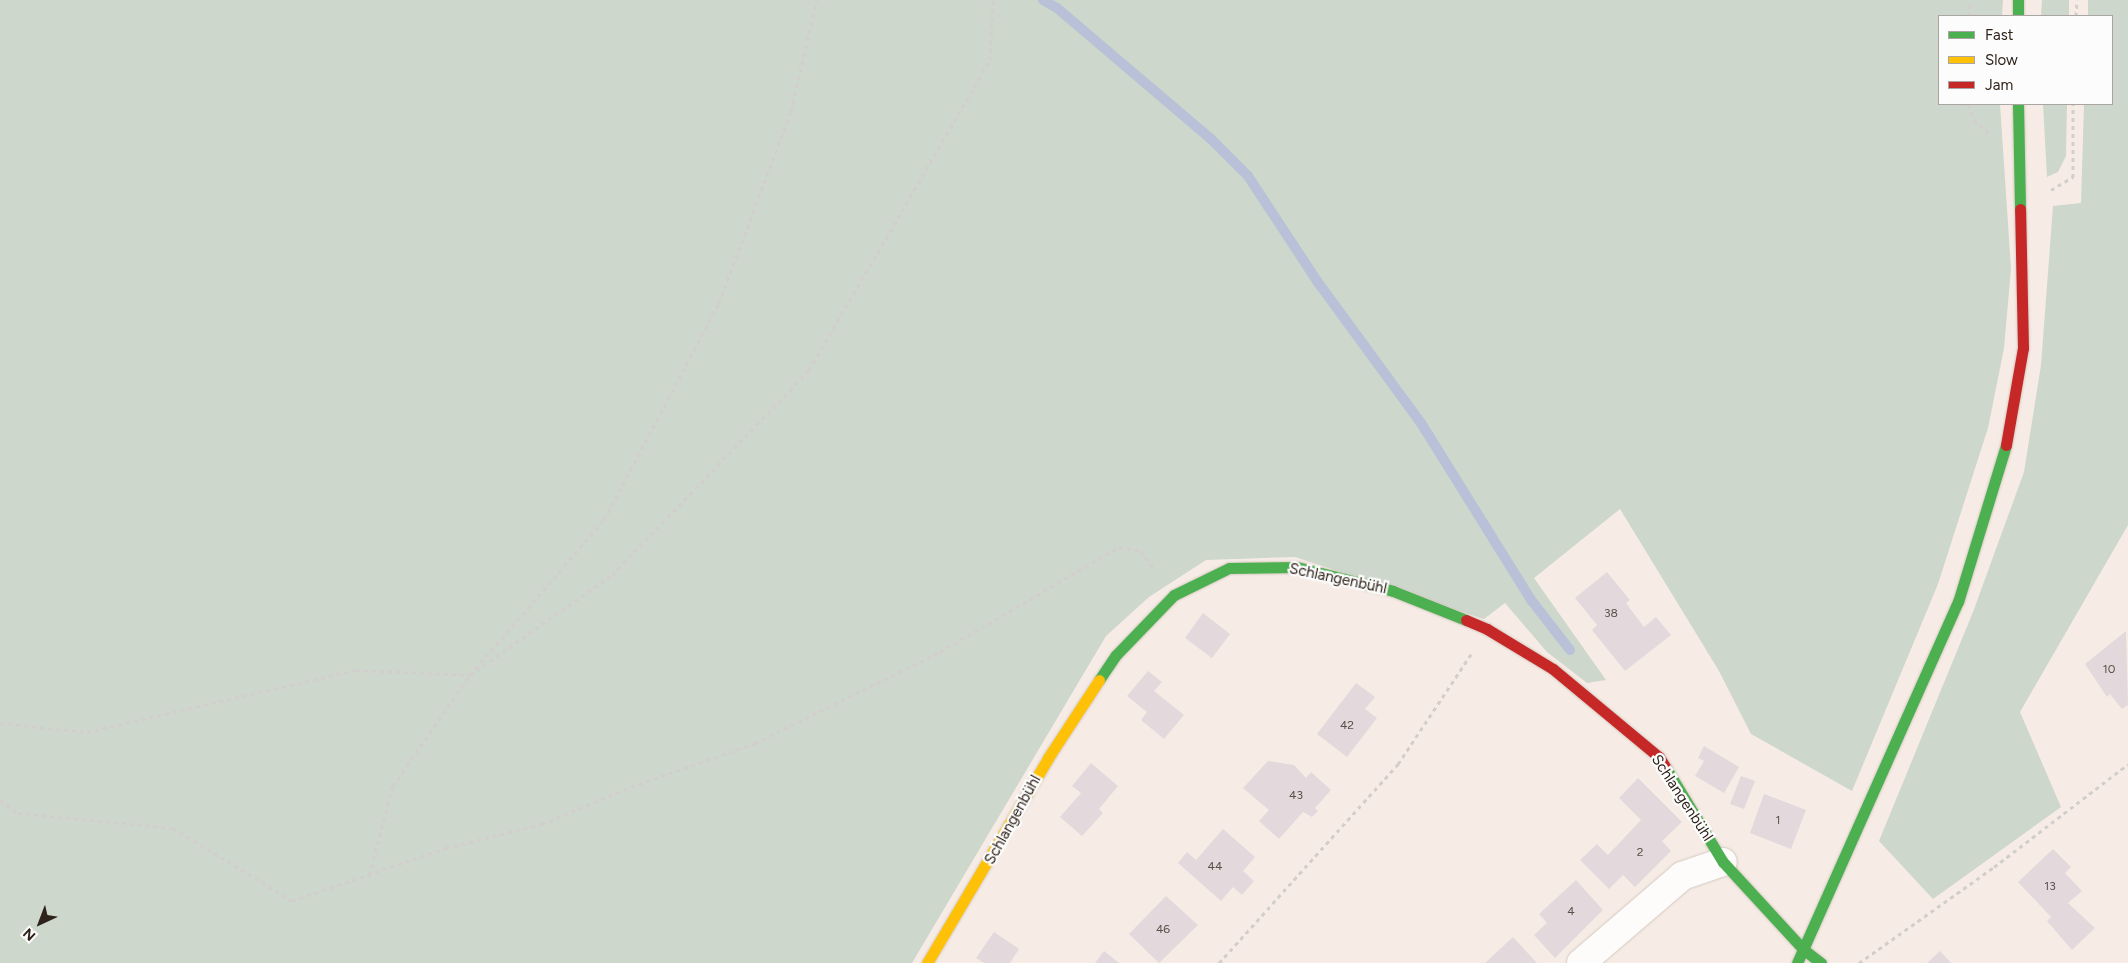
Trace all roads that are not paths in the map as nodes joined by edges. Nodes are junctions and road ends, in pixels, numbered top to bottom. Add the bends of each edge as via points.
1 (2018, 0) edge
2 (2018, 15) edge
3 (2018, 105) edge
4 (1724, 862) junction
5 (1803, 949) junction
6 (927, 963) edge
7 (1581, 963) edge
8 (1797, 963) edge
9 (1821, 963) edge

1 - 2 street
3 - 5 street via 2023,348 2008,438 1958,602
4 - 5 street, Schlangenbühl
4 - 6 street, Schlangenbühl via 1659,756 1553,670 1488,629 1393,591 1297,568 1229,568 1174,594 1116,655 1048,758 982,876
4 - 7 street via 1682,876
5 - 8 street
5 - 9 street, Schlangenbühl

